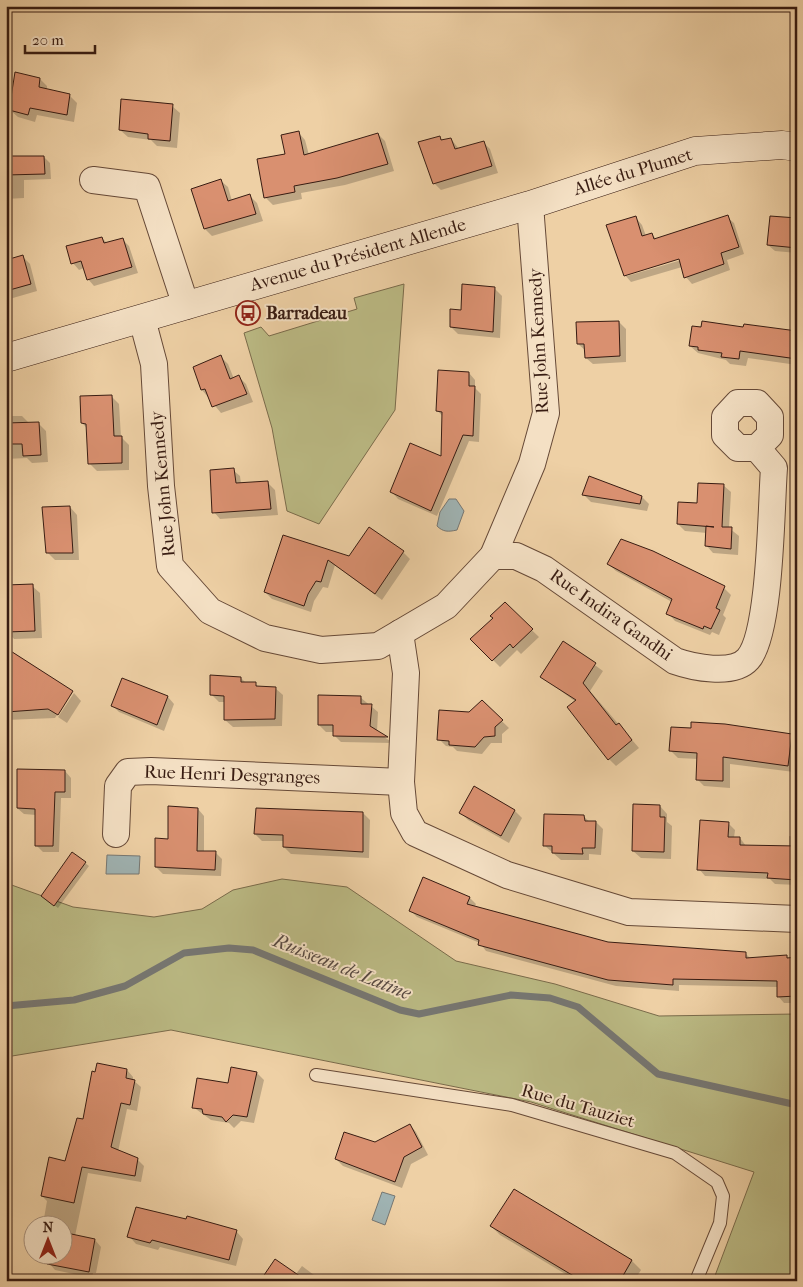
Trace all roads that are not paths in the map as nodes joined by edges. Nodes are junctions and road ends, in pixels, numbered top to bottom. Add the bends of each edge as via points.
1 (797, 147) edge
2 (93, 180) dead end
3 (530, 205) junction
4 (186, 306) junction
5 (142, 319) junction
6 (6, 358) edge
7 (757, 448) dead end
8 (492, 556) junction
9 (400, 633) junction
10 (401, 782) junction
11 (116, 834) dead end
12 (797, 919) edge
13 (316, 1075) dead end
14 (696, 1281) edge

1 - 3 street, Allée du Plumet via 782,145 695,151
2 - 4 street via 147,187
3 - 4 street, Avenue du Président Allende
3 - 8 street, Rue John Kennedy via 546,413 532,464
4 - 5 street, Avenue du Président Allende
5 - 6 street, Avenue du Président Allende
5 - 9 street, Rue John Kennedy via 154,364 161,486 170,566 210,611 265,638 321,650 378,646
7 - 8 street, Rue Indira Gandhi via 774,468 765,605 759,639 747,660 728,668 694,668 674,661 544,569 516,556
8 - 9 street, Rue John Kennedy via 446,606
9 - 10 street via 406,673
10 - 11 street, Rue Henri Desgranges via 128,772 118,786
10 - 12 street via 404,813 415,833 507,875 629,912
13 - 14 lane, Rue du Tauziet via 512,1105 675,1153 717,1182 723,1196 720,1223

